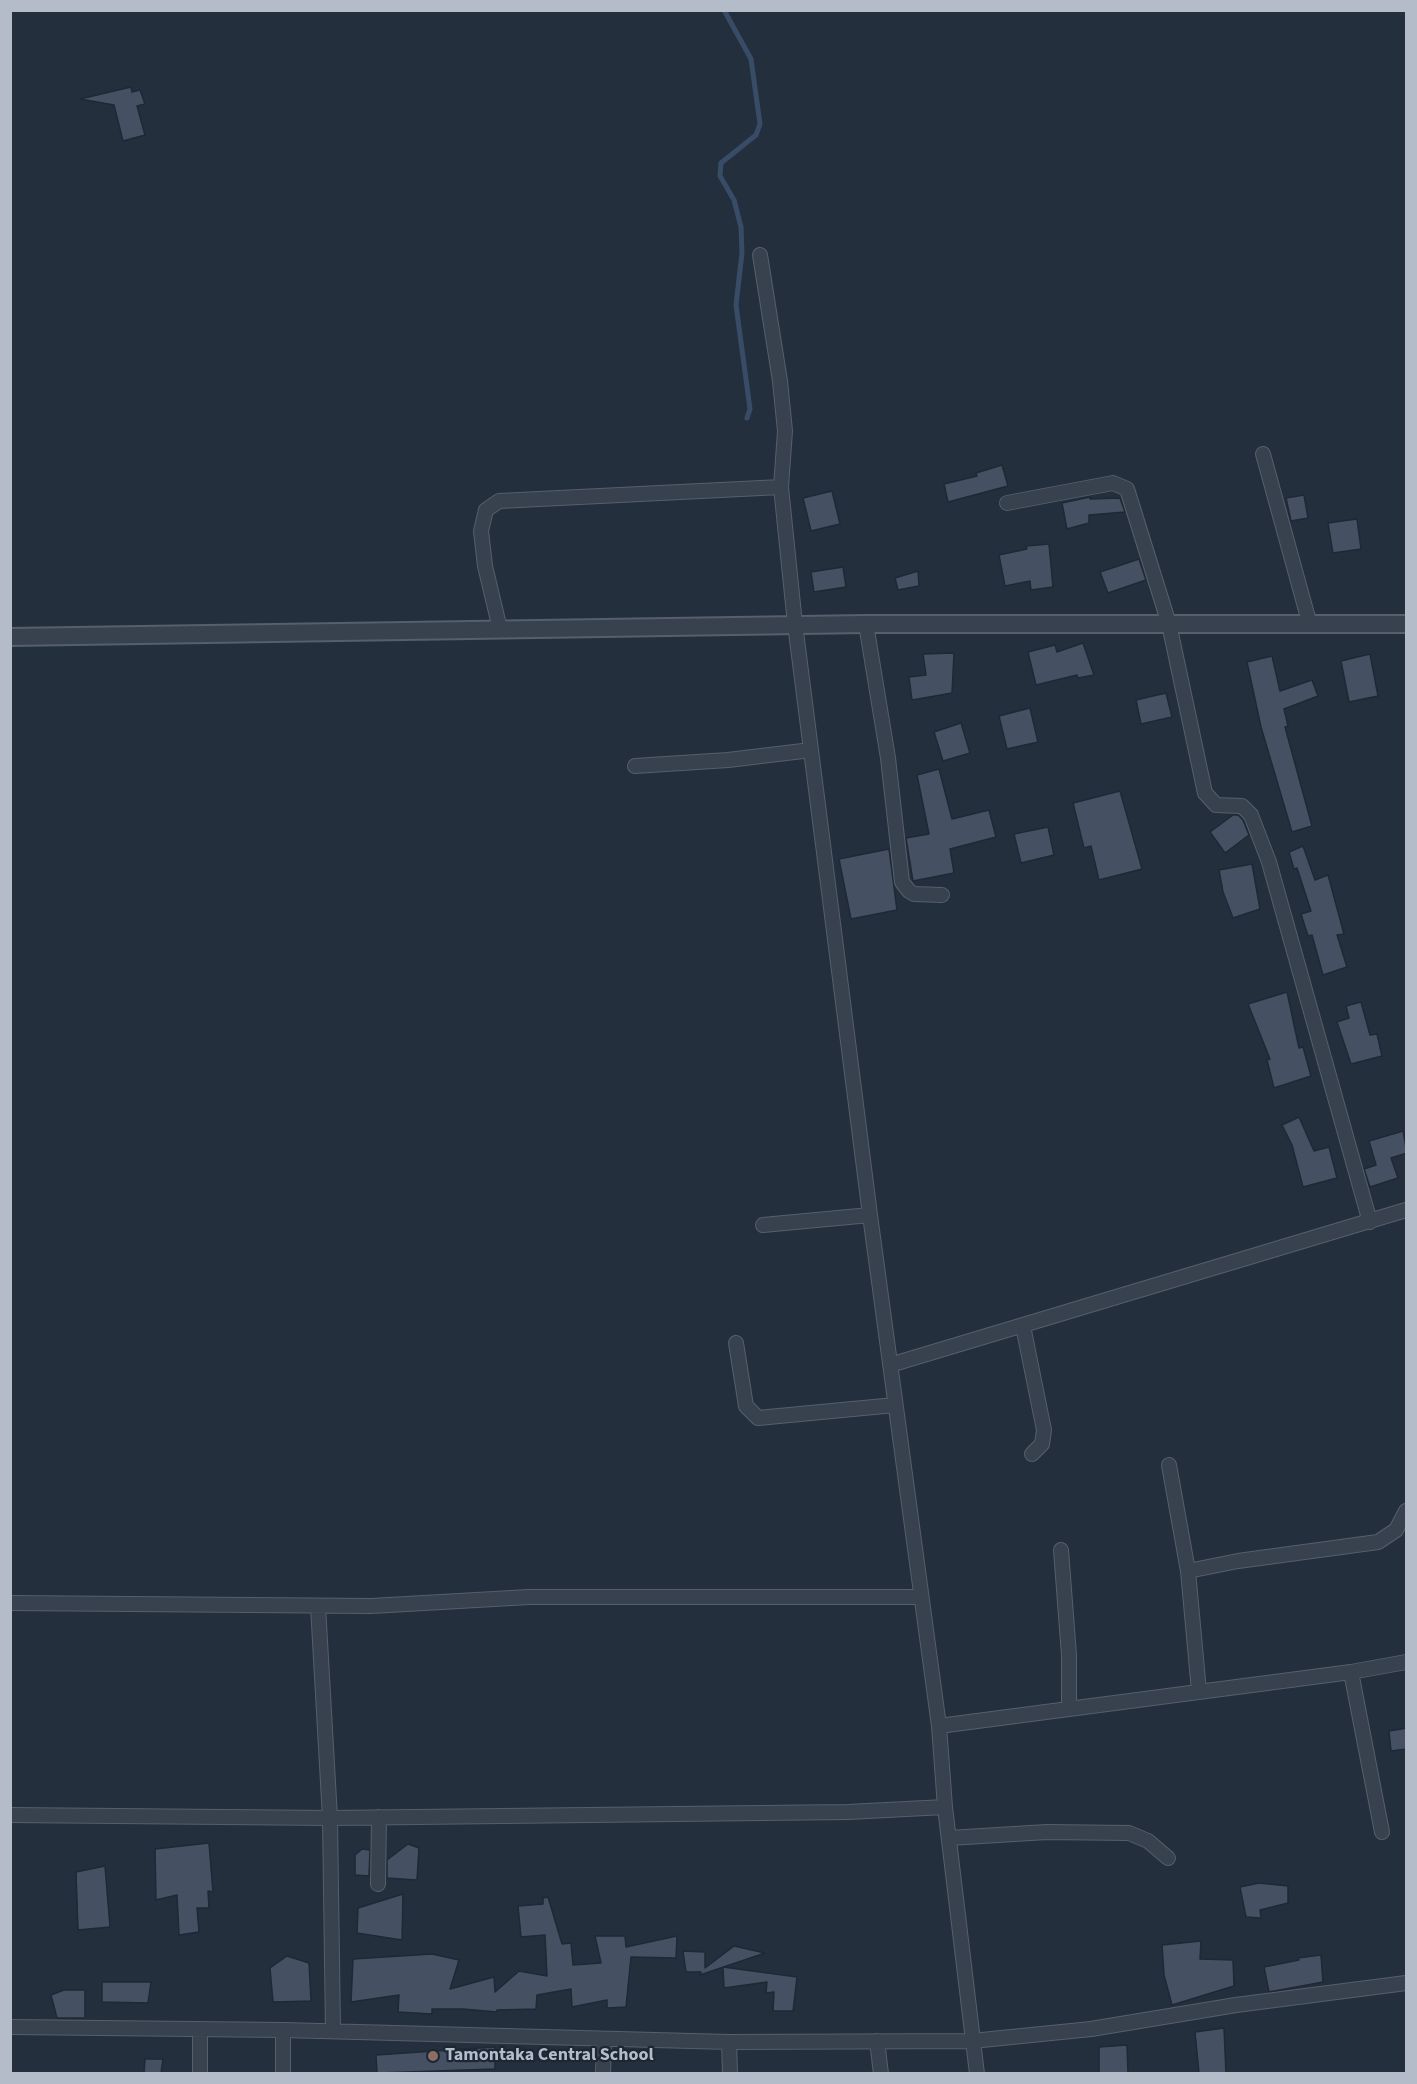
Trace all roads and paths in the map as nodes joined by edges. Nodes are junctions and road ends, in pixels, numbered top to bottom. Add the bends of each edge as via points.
1 (760, 255) dead end
2 (1263, 454) dead end
3 (781, 487) junction
4 (1007, 503) dead end
5 (795, 624) junction
6 (866, 624) junction
7 (1169, 624) junction
8 (1407, 624) edge
9 (1310, 625) junction
10 (500, 629) junction
11 (10, 637) edge
12 (811, 750) junction
13 (635, 766) dead end
14 (942, 895) dead end
15 (1407, 1210) edge
16 (870, 1215) junction
17 (1370, 1222) junction
18 (763, 1225) dead end
19 (1023, 1326) junction
20 (735, 1342) dead end
21 (890, 1365) junction
22 (896, 1405) junction
23 (1032, 1454) dead end
24 (1169, 1465) dead end
25 (1407, 1511) edge
26 (1061, 1550) dead end
27 (1188, 1571) junction
28 (920, 1597) junction
29 (10, 1603) edge
30 (318, 1606) junction
31 (1407, 1662) edge
32 (1351, 1672) junction
33 (1199, 1691) junction
34 (1069, 1709) junction
35 (939, 1726) junction
36 (945, 1807) junction
37 (10, 1815) edge
38 (380, 1817) junction
39 (330, 1818) junction
40 (1382, 1832) dead end
41 (949, 1838) junction
42 (1168, 1858) dead end
43 (378, 1884) dead end
44 (1407, 1983) edge
45 (10, 2027) edge
46 (200, 2029) junction
47 (283, 2030) junction
48 (333, 2031) junction
49 (604, 2039) junction
50 (877, 2041) junction
51 (972, 2041) junction
52 (729, 2042) junction
53 (200, 2073) edge
54 (283, 2073) edge
55 (603, 2073) edge
56 (730, 2073) edge
57 (880, 2073) edge
58 (977, 2073) edge

1 - 3 street via 785,432
2 - 9 street
3 - 5 street
3 - 10 street via 499,501 486,510 481,531
4 - 7 street via 1113,483 1124,486
5 - 6 street
5 - 10 street
5 - 12 street
6 - 7 street
6 - 14 street via 888,758 902,882 915,894
7 - 9 street
7 - 17 street via 1206,793 1216,805 1242,806 1251,815 1269,862
8 - 9 street
10 - 11 street
12 - 13 street
12 - 16 street
15 - 17 street
16 - 18 street
16 - 21 street
17 - 19 street
19 - 21 street
19 - 23 street via 1044,1430 1042,1444
20 - 22 street via 746,1406 758,1418
21 - 22 street
22 - 28 street
24 - 27 street
25 - 27 street via 1396,1530 1378,1542
26 - 34 street
27 - 33 street
28 - 30 street via 529,1597
28 - 35 street
29 - 30 street
30 - 39 street
31 - 32 street
32 - 33 street
32 - 40 street
33 - 34 street
34 - 35 street
35 - 36 street
36 - 38 street via 837,1813
36 - 41 street
37 - 39 street
38 - 39 street
38 - 43 street
39 - 48 street
41 - 42 street via 1047,1832 1129,1833 1148,1841
41 - 51 street
44 - 51 street via 1091,2029
45 - 46 street
46 - 47 street
46 - 53 street
47 - 48 street
47 - 54 street
48 - 49 street
49 - 52 street
49 - 55 street
50 - 51 street
50 - 52 street
50 - 57 street
51 - 58 street
52 - 56 street

